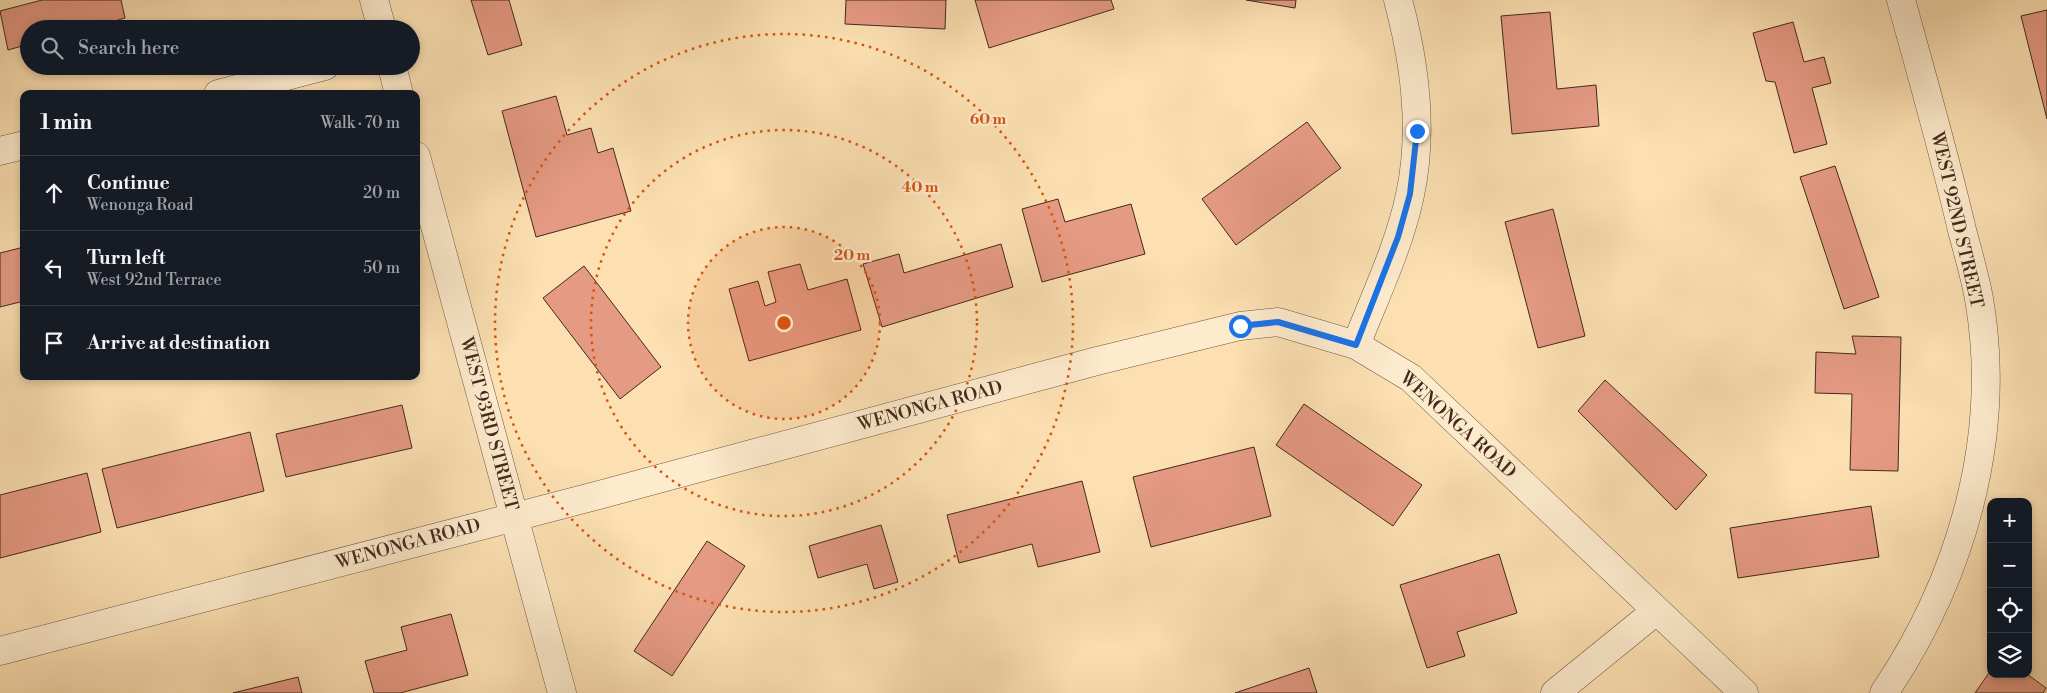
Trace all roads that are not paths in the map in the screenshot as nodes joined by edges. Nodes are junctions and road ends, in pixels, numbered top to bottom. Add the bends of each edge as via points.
1 (374, 0) edge
2 (1398, 0) edge
3 (1901, 0) edge
4 (380, 20) edge
5 (291, 75) edge
6 (395, 75) edge
7 (233, 90) edge
8 (399, 90) edge
9 (20, 146) edge
10 (0, 151) edge
11 (420, 171) edge
12 (1356, 345) junction
13 (514, 516) junction
14 (1656, 611) junction
15 (0, 651) edge
16 (562, 693) edge
17 (1555, 693) edge
18 (1744, 693) edge
19 (1884, 693) edge

1 - 4 street
2 - 12 street via 1414,74 1417,131 1410,194 1398,237
3 - 19 street, WEST 92ND STREET via 1979,300 1985,369 1981,450 1964,531 1932,611
5 - 7 street
6 - 8 street
9 - 10 street
11 - 13 street, WEST 93RD STREET
12 - 13 street, WENONGA ROAD via 1278,322 1240,326
12 - 14 street, WENONGA ROAD via 1411,378
13 - 15 street, WENONGA ROAD
13 - 16 street, WEST 93RD STREET
14 - 17 street
14 - 18 street, WENONGA ROAD

